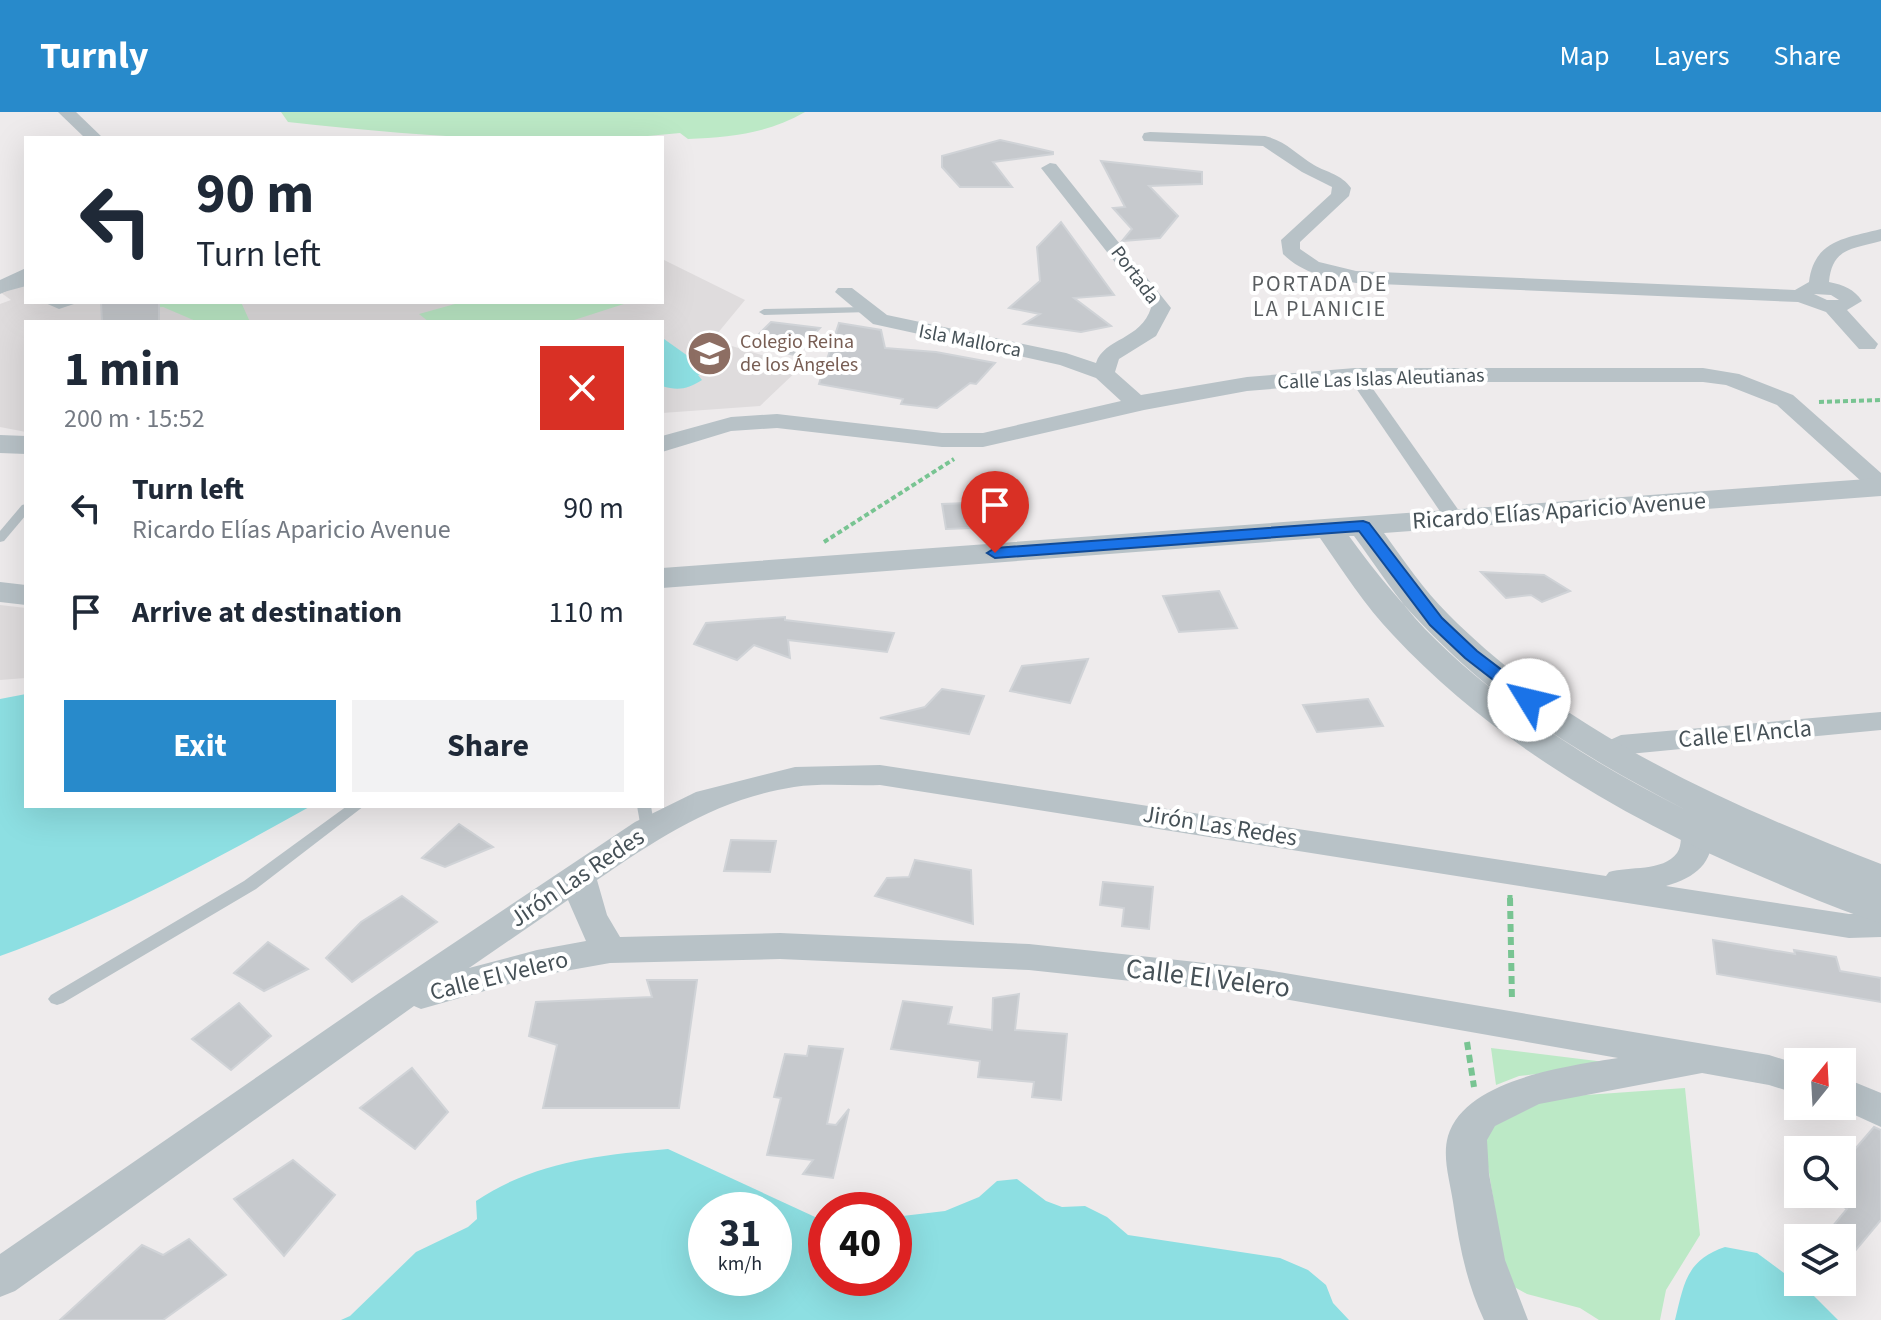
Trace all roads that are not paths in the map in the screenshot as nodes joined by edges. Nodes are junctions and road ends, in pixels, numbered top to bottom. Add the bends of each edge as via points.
1 (66, 112) edge
2 (93, 136) edge
3 (1150, 137) dead end
4 (1050, 168) dead end
5 (1881, 235) edge
6 (24, 275) edge
7 (24, 283) edge
8 (0, 289) edge
9 (845, 292) dead end
10 (1811, 292) junction
11 (866, 310) junction
12 (764, 312) dead end
13 (1867, 344) dead end
14 (1107, 364) junction
15 (1355, 375) junction
16 (1144, 403) junction
17 (0, 444) edge
18 (664, 444) edge
19 (24, 445) edge
20 (1881, 486) edge
21 (1881, 503) edge
22 (24, 510) edge
23 (1455, 519) junction
24 (1351, 535) junction
25 (0, 538) edge
26 (0, 582) edge
27 (664, 582) edge
28 (24, 585) edge
29 (0, 592) edge
30 (24, 595) edge
31 (1881, 721) edge
32 (1553, 733) junction
33 (1610, 752) junction
34 (1665, 799) junction
35 (354, 808) edge
36 (646, 818) edge
37 (1697, 831) junction
38 (579, 876) junction
39 (1881, 879) edge
40 (1581, 883) junction
41 (1881, 908) edge
42 (1881, 925) edge
43 (610, 950) junction
44 (57, 999) dead end
45 (389, 1005) junction
46 (1710, 1060) junction
47 (1784, 1076) edge
48 (1856, 1099) edge
49 (1881, 1111) edge
50 (0, 1278) edge
51 (1506, 1320) edge

1 - 2 street
3 - 10 street via 1265,141 1336,179 1340,196 1291,240 1290,250 1298,260 1318,269 1356,277
4 - 14 street, Portada via 1161,308 1157,323
5 - 10 street via 1837,247 1821,264
6 - 8 street
7 - 8 lane
9 - 11 street, Isla Mallorca
10 - 13 street via 1842,292 1851,298 1851,304 1832,306
11 - 12 lane
11 - 14 street, Isla Mallorca via 911,329
14 - 16 street via 1133,400
15 - 16 street, Calle Las Islas Aleutianas via 1247,384
15 - 20 street, Calle Las Islas Aleutianas via 1703,375 1762,389 1790,404
15 - 23 street
16 - 18 street, Calle Las Islas Aleutianas via 983,440 777,421 731,424
17 - 19 street
20 - 23 street, Ricardo Elías Aparicio Avenue
21 - 24 street, Ricardo Elías Aparicio Avenue
22 - 25 lane
23 - 24 street, Ricardo Elías Aparicio Avenue
24 - 27 street, Ricardo Elías Aparicio Avenue
24 - 32 street via 1404,629 1437,662
26 - 28 street
29 - 30 street
31 - 33 street, Calle El Ancla via 1621,745
32 - 33 street
32 - 34 street
33 - 34 street
34 - 37 street
34 - 39 street via 1751,826
35 - 44 lane via 250,885
36 - 38 street, Jirón Las Redes
36 - 40 street, Jirón Las Redes via 795,777 880,775
37 - 40 street, Jirón Las Redes via 1695,856 1670,873
37 - 41 street
38 - 43 street, Calle El Velero via 593,926
38 - 45 street, Jirón Las Redes
40 - 42 street, Jirón Las Redes via 1849,926
43 - 45 street, Calle El Velero via 464,981
43 - 46 street, Calle El Velero via 780,946 1029,957 1261,982
45 - 50 street, Jirón Las Redes
46 - 47 street, Calle El Velero
46 - 51 street via 1529,1090 1478,1115 1466,1153 1482,1263
48 - 49 street

